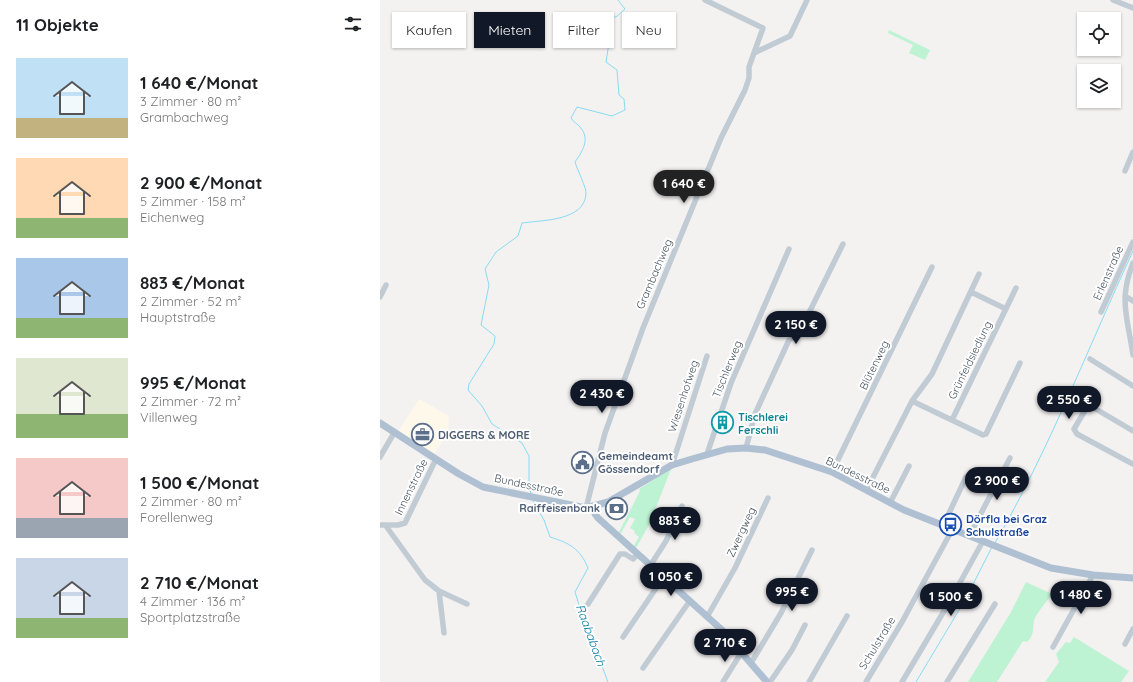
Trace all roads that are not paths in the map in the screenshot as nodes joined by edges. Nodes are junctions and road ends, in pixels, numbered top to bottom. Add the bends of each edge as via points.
1 (705, 0) edge
2 (807, 0) edge
3 (1113, 0) edge
4 (1133, 8) edge
5 (754, 54) junction
6 (1133, 152) edge
7 (1126, 171) dead end
8 (1133, 242) edge
9 (843, 244) dead end
10 (790, 249) dead end
11 (1133, 263) edge
12 (932, 267) dead end
13 (979, 274) dead end
14 (1016, 288) dead end
15 (380, 290) edge
16 (971, 292) junction
17 (1125, 296) junction
18 (380, 298) edge
19 (1133, 301) edge
20 (1006, 309) junction
21 (1102, 312) dead end
22 (1133, 355) edge
23 (707, 356) dead end
24 (1090, 359) dead end
25 (1020, 363) dead end
26 (1133, 386) edge
27 (912, 401) junction
28 (952, 420) junction
29 (380, 423) edge
30 (1133, 431) edge
31 (394, 433) junction
32 (746, 448) junction
33 (707, 454) junction
34 (380, 457) edge
35 (1010, 458) dead end
36 (436, 459) junction
37 (1133, 464) edge
38 (672, 465) junction
39 (909, 466) dead end
40 (832, 472) junction
41 (966, 476) dead end
42 (867, 489) junction
43 (768, 498) dead end
44 (890, 503) junction
45 (594, 506) junction
46 (682, 506) dead end
47 (586, 508) junction
48 (397, 525) junction
49 (383, 526) edge
50 (943, 526) junction
51 (952, 530) junction
52 (392, 534) junction
53 (970, 536) junction
54 (983, 541) junction
55 (812, 550) dead end
56 (637, 554) junction
57 (650, 566) junction
58 (1093, 576) junction
59 (663, 578) junction
60 (1133, 578) edge
61 (439, 591) junction
62 (690, 602) junction
63 (467, 604) dead end
64 (588, 604) dead end
65 (995, 604) dead end
66 (847, 616) dead end
67 (708, 617) junction
68 (805, 625) dead end
69 (1133, 629) edge
70 (444, 633) dead end
71 (623, 637) dead end
72 (1125, 644) dead end
73 (1053, 646) dead end
74 (741, 653) junction
75 (751, 663) junction
76 (643, 668) dead end
77 (723, 682) edge
78 (769, 682) edge
79 (809, 682) edge
80 (866, 682) edge
81 (902, 682) edge
82 (947, 682) edge

1 - 5 street, Grambachweg via 763,28
2 - 5 street via 790,36
3 - 4 street
5 - 47 street, Grambachweg via 745,90 716,152 643,328 605,433
6 - 7 street
8 - 21 street, Erlenstraße
9 - 32 street via 799,333 789,340 756,414
10 - 33 street, Tischlerweg via 731,383
11 - 17 street, Erlenstraße
12 - 40 street, Blütenweg
13 - 16 street
14 - 20 street, Grünfeldsiedlung
15 - 18 street via 386,286
16 - 20 street
16 - 27 street via 932,374
17 - 19 street
17 - 22 street, Erlenstraße via 1125,315
20 - 28 street, Grünfeldsiedlung
23 - 38 street, Wiesenhofweg
24 - 26 street
25 - 28 street via 986,434 980,434
27 - 28 street
27 - 42 street
29 - 31 main road, Bundesstraße
30 - 37 street via 1090,405 1074,429 1077,434
31 - 34 street
31 - 36 main road, Bundesstraße
32 - 33 main road, Bundesstraße
32 - 40 main road, Bundesstraße via 766,450
33 - 38 main road, Bundesstraße
35 - 53 street
36 - 47 main road, Bundesstraße via 483,487
36 - 48 street, Innenstraße via 423,483 410,517 405,523
38 - 45 main road, Bundesstraße via 625,494
39 - 44 street
40 - 42 main road, Bundesstraße
41 - 50 street
42 - 44 main road, Bundesstraße
43 - 67 street, Zwergweg via 736,568
44 - 50 main road, Bundesstraße
45 - 47 main road, Bundesstraße
45 - 56 main road via 598,518
46 - 57 street via 666,541
48 - 49 street, Innenstraße
48 - 52 street
49 - 52 street
50 - 51 main road, Bundesstraße
51 - 53 main road, Bundesstraße
51 - 80 street, Schulstraße
52 - 61 street via 422,577
53 - 54 main road, Bundesstraße
54 - 58 main road, Bundesstraße via 1051,568
54 - 81 street
55 - 75 street via 781,613
56 - 57 main road
56 - 64 street via 631,559 625,554 620,554
57 - 59 main road
58 - 60 main road, Bundesstraße
58 - 73 street
59 - 62 main road
59 - 71 street
61 - 63 street
61 - 70 street
62 - 67 main road
62 - 76 street
65 - 82 street
66 - 79 street
67 - 74 main road
68 - 78 street via 792,650
69 - 72 street
74 - 75 main road
74 - 77 street
75 - 78 main road

